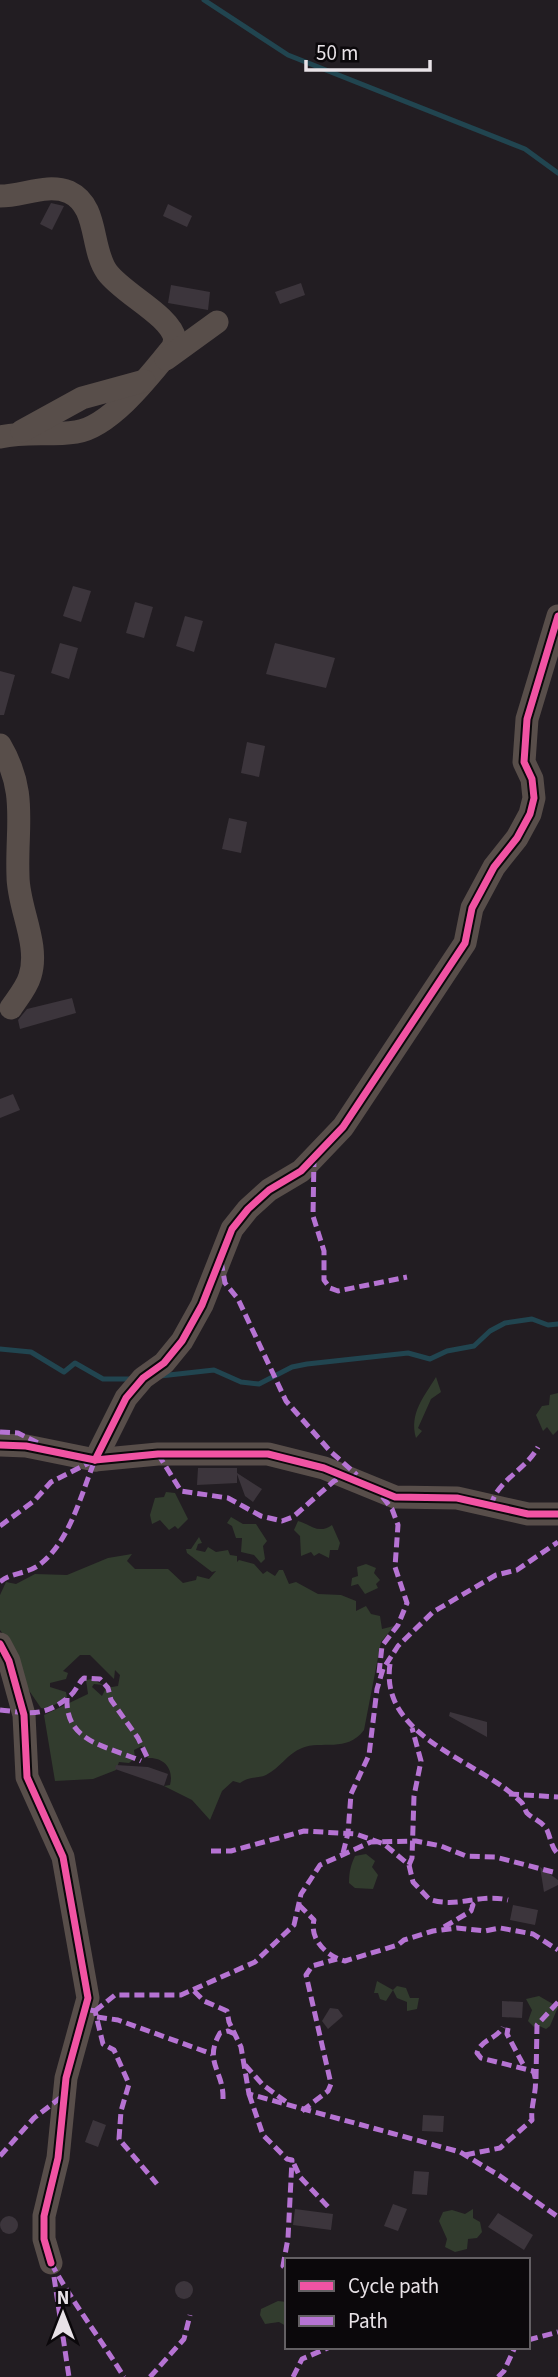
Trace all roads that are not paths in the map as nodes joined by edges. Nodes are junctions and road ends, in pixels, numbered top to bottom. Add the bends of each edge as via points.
1 (0, 196) edge
2 (217, 322) dead end
3 (151, 373) junction
4 (10, 435) edge
5 (558, 616) edge
6 (0, 745) edge
7 (11, 1008) dead end
8 (0, 1445) edge
9 (95, 1460) junction
10 (558, 1514) edge
11 (0, 1644) edge
12 (51, 2263) dead end

1 - 3 street via 58,189 79,198 91,220 105,269 174,332 173,347
2 - 3 street
3 - 4 street via 106,417 84,430
5 - 9 street via 532,698 524,743 534,798 530,814 472,908 465,943 343,1127 301,1171 270,1190 232,1229 202,1305 182,1341 126,1398
6 - 7 street via 9,760 22,816 18,877 32,955 30,977
8 - 9 street
9 - 10 street via 158,1454 268,1454 324,1468 395,1497 457,1498 528,1514
11 - 12 street via 24,1715 27,1777 63,1857 89,1986 66,2078 58,2158 44,2216

